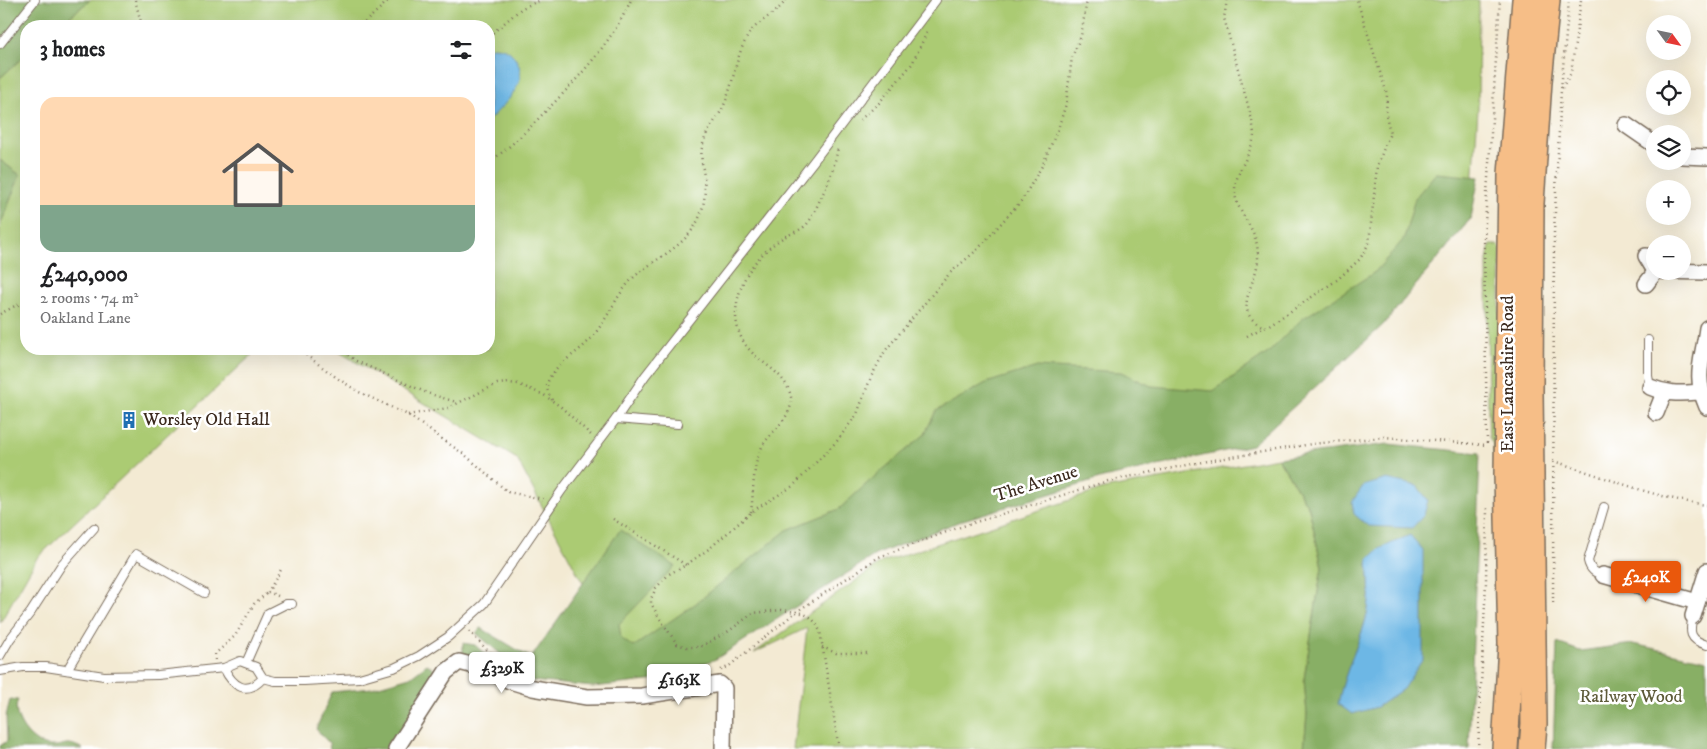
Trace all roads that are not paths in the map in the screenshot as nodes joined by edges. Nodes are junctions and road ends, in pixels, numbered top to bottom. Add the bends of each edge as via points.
1 (35, 0) edge
2 (936, 0) edge
3 (1524, 0) edge
4 (1547, 0) edge
5 (0, 44) edge
6 (1626, 125) dead end
7 (1645, 143) edge
8 (1691, 156) edge
9 (1707, 157) edge
10 (1691, 272) edge
11 (1707, 272) edge
12 (1649, 280) edge
13 (1646, 284) dead end
14 (1707, 328) edge
15 (1648, 340) dead end
16 (1657, 390) junction
17 (1702, 392) junction
18 (1707, 407) edge
19 (1656, 413) dead end
20 (616, 419) junction
21 (678, 424) dead end
22 (1604, 507) dead end
23 (94, 528) dead end
24 (1707, 571) edge
25 (1603, 575) joint
26 (204, 593) dead end
27 (289, 604) road end
28 (1695, 609) junction
29 (1707, 645) edge
30 (0, 656) edge
31 (246, 662) junction
32 (224, 668) junction
33 (67, 670) junction
34 (0, 671) edge
35 (264, 678) junction
36 (396, 749) edge
37 (723, 749) edge
38 (1505, 749) edge
39 (1532, 749) edge

1 - 5 lane
2 - 20 lane via 644,376
3 - 38 highway, East Lancashire Road via 1511,174 1507,475 1512,644
4 - 39 highway, East Lancashire Road via 1531,203
6 - 7 street
8 - 9 street
10 - 11 street
12 - 13 street
14 - 17 street via 1698,370
15 - 16 lane via 1648,376
16 - 17 street via 1677,394
16 - 19 street
17 - 18 street
20 - 21 lane
20 - 35 lane via 490,596 464,624 419,656 394,668 358,678 304,681
22 - 25 lane via 1588,561 1592,570
23 - 30 lane via 62,564
24 - 28 street
25 - 28 street
26 - 33 lane via 136,554
27 - 31 lane via 268,613
28 - 29 lane via 1691,626 1694,638
31 - 32 lane via 235,662
31 - 35 lane via 258,669
32 - 33 lane via 158,675 104,676
32 - 35 lane via 229,678 246,688 252,688
33 - 34 lane via 23,667
36 - 37 street via 446,672 458,662 533,688 588,697 642,696 720,684 724,688

